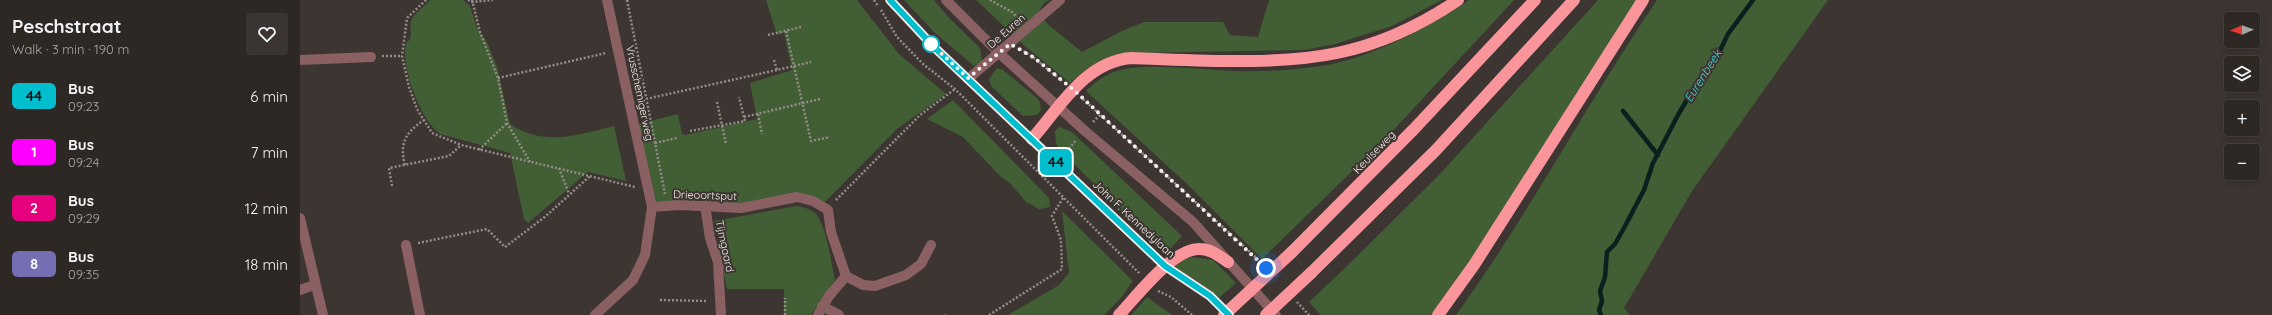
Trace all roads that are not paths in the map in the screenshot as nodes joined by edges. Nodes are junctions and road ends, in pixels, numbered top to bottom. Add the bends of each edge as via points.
1 (607, 0) edge
2 (890, 0) edge
3 (946, 0) edge
4 (1060, 0) edge
5 (1458, 0) edge
6 (1535, 0) edge
7 (1574, 0) edge
8 (1642, 0) edge
9 (999, 53) junction
10 (371, 57) road end
11 (300, 60) edge
12 (968, 78) junction
13 (1059, 108) junction
14 (1032, 139) junction
15 (705, 206) junction
16 (652, 207) junction
17 (300, 218) edge
18 (406, 245) road end
19 (931, 246) dead end
20 (1228, 262) junction
21 (1165, 266) junction
22 (846, 276) junction
23 (314, 285) junction
24 (300, 290) edge
25 (820, 310) edge
26 (323, 315) edge
27 (420, 315) edge
28 (595, 315) edge
29 (720, 315) edge
30 (839, 315) edge
31 (1119, 315) edge
32 (1224, 315) edge
33 (1229, 315) edge
34 (1266, 315) edge
35 (1276, 315) edge
36 (1438, 315) edge

1 - 16 street, Vrusschemigerweg
2 - 12 street, John F. Kennedylaan via 917,30
3 - 9 street
4 - 9 street, De Euren
5 - 13 highway via 1433,17 1402,32 1337,53 1292,59 1120,59 1094,70
6 - 32 highway, Keulseweg, bridge via 1414,130 1292,252
7 - 34 highway, bridge via 1436,150
8 - 36 highway via 1478,259
9 - 12 street, De Euren
9 - 13 street
10 - 11 street
12 - 14 street, John F. Kennedylaan
13 - 14 highway
13 - 20 street via 1193,222
14 - 21 street, John F. Kennedylaan
15 - 16 street, Drieoortsput
15 - 22 street, Drieoortsput via 741,208 797,197 813,201 828,210 834,244
15 - 29 street, Tijmgaard via 710,238 718,262
16 - 28 street, Vrusschemigerweg via 645,255 633,280
17 - 23 street
18 - 27 street
19 - 22 street via 921,264 900,277 875,286 863,285
20 - 21 highway via 1214,253 1200,249 1182,252
20 - 35 street
21 - 31 highway
21 - 33 street, John F. Kennedylaan via 1210,296
22 - 25 street
23 - 24 street
23 - 26 street
25 - 30 street

